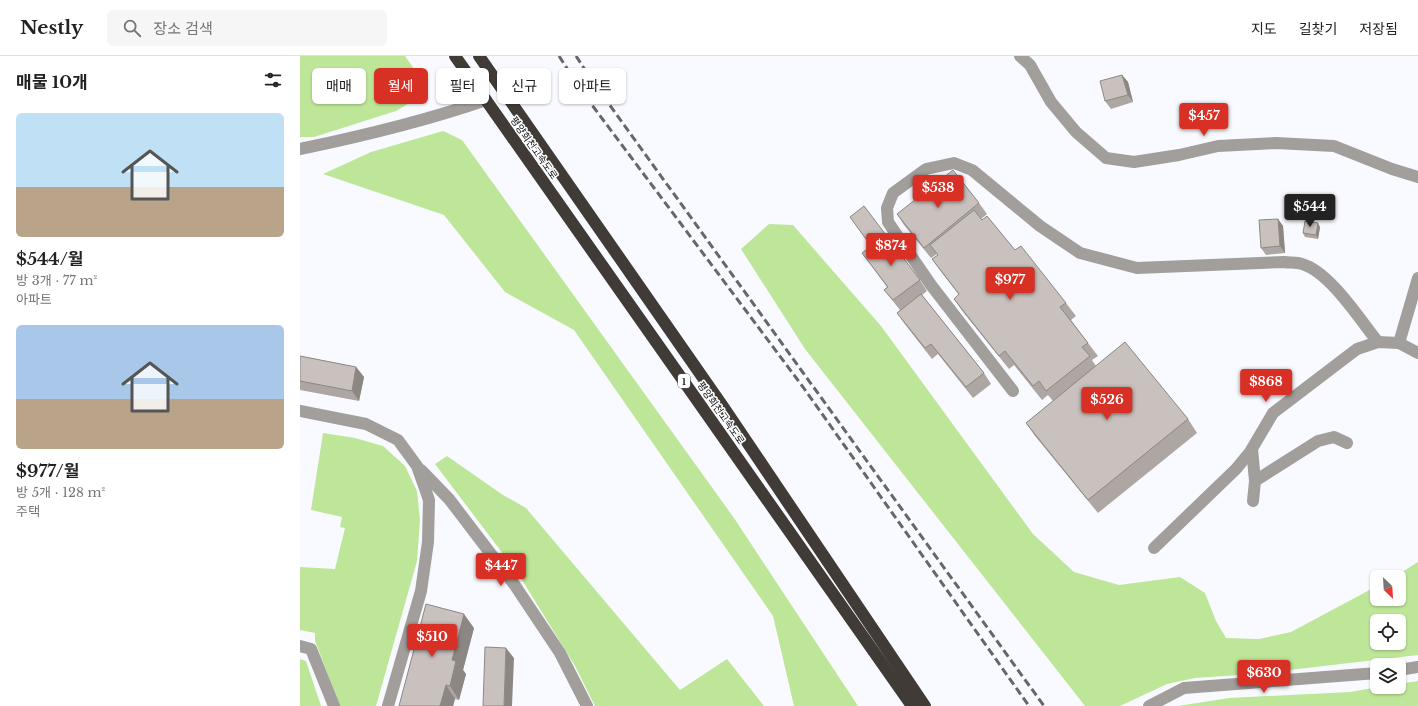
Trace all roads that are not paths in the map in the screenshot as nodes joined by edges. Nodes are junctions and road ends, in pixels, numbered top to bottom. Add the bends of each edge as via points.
1 (455, 56) edge
2 (479, 56) edge
3 (1020, 56) edge
4 (463, 68) edge
5 (475, 104) edge
6 (489, 104) edge
7 (300, 149) edge
8 (1418, 177) edge
9 (1418, 278) edge
10 (1378, 342) junction
11 (1399, 343) junction
12 (1418, 353) edge
13 (1013, 390) dead end
14 (300, 411) edge
15 (1347, 442) dead end
16 (1252, 449) junction
17 (418, 466) junction
18 (1255, 481) junction
19 (1253, 501) dead end
20 (1154, 548) dead end
21 (300, 646) edge
22 (1418, 667) edge
23 (1406, 669) edge
24 (1370, 674) edge
25 (334, 706) edge
26 (388, 706) edge
27 (587, 706) edge
28 (912, 706) edge
29 (925, 706) edge
30 (1149, 706) edge

1 - 4 highway, 평양희천고속도로 / 1
2 - 29 highway, 평양희천고속도로 / 1 via 724,408
3 - 8 street via 1030,65 1051,102 1076,132 1106,158 1134,162 1218,146 1276,143 1334,146
5 - 7 street via 365,135
6 - 28 highway, 평양희천고속도로 / 1
9 - 11 street
10 - 11 street
10 - 13 street via 1337,290 1316,271 1302,264 1284,262 1137,268 1080,253 1040,226 972,170 954,163 926,169 893,193 887,208 888,222 931,286
10 - 16 street via 1357,349 1273,413
11 - 12 street
14 - 17 street via 366,424 398,440
15 - 18 street via 1334,437 1318,441
16 - 18 street
16 - 20 street via 1236,469
17 - 26 street via 429,500 428,542 421,591
17 - 27 street via 449,499 514,584 560,653
18 - 19 street
21 - 25 street via 311,649
22 - 23 street
24 - 30 street via 1184,688

